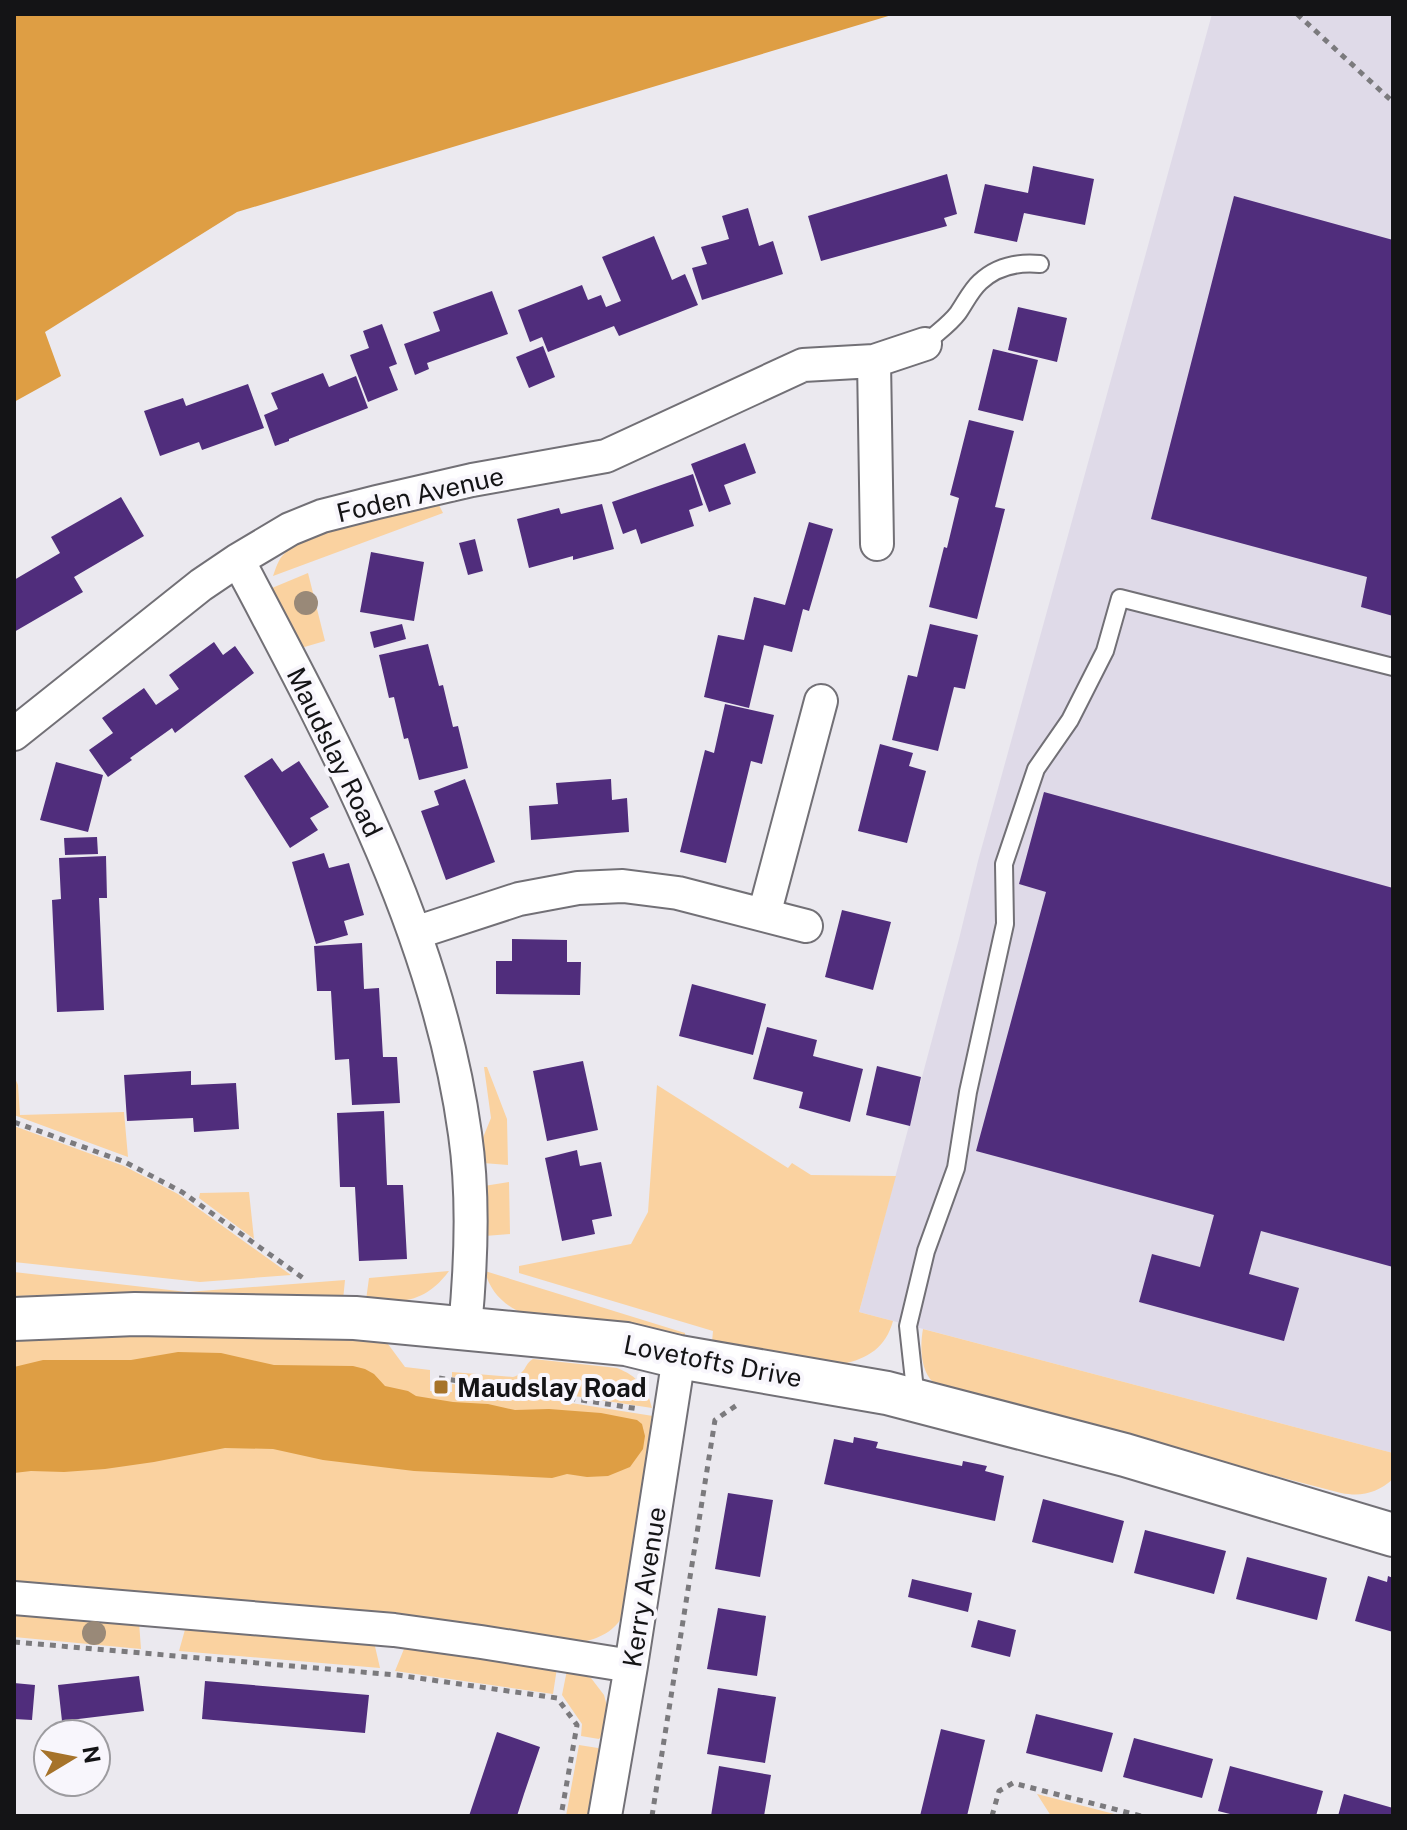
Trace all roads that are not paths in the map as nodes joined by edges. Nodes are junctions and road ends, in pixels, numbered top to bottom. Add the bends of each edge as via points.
1 (1040, 264) dead end
2 (925, 344) joint
3 (874, 361) junction
4 (877, 544) dead end
5 (238, 560) junction
6 (1393, 667) edge
7 (821, 701) dead end
8 (14, 734) edge
9 (764, 915) junction
10 (806, 926) dead end
11 (415, 933) junction
12 (14, 1319) edge
13 (465, 1328) junction
14 (679, 1357) junction
15 (916, 1401) junction
16 (1393, 1535) edge
17 (14, 1598) edge
18 (631, 1666) junction
19 (605, 1816) edge

1 - 2 lane via 1020,263 988,276
2 - 3 street, Foden Avenue
3 - 4 street
3 - 5 street, Foden Avenue via 803,365 606,456 472,480 322,516
5 - 8 street, Foden Avenue
5 - 11 street, Maudslay Road via 349,774
6 - 15 lane via 1120,598 1105,651 1070,720 1036,769 1004,864 1005,924 956,1168 926,1251 908,1326
7 - 9 street
9 - 10 street
9 - 11 street via 678,893 601,887 519,899
11 - 13 street, Maudslay Road via 450,1053 466,1137 471,1242
12 - 13 street, Lovetofts Drive via 135,1314 355,1318
13 - 14 street, Lovetofts Drive via 626,1344
14 - 15 street, Lovetofts Drive
14 - 18 street, Kerry Avenue
15 - 16 street, Lovetofts Drive via 1125,1455
17 - 18 street via 394,1630
18 - 19 street, Kerry Avenue

